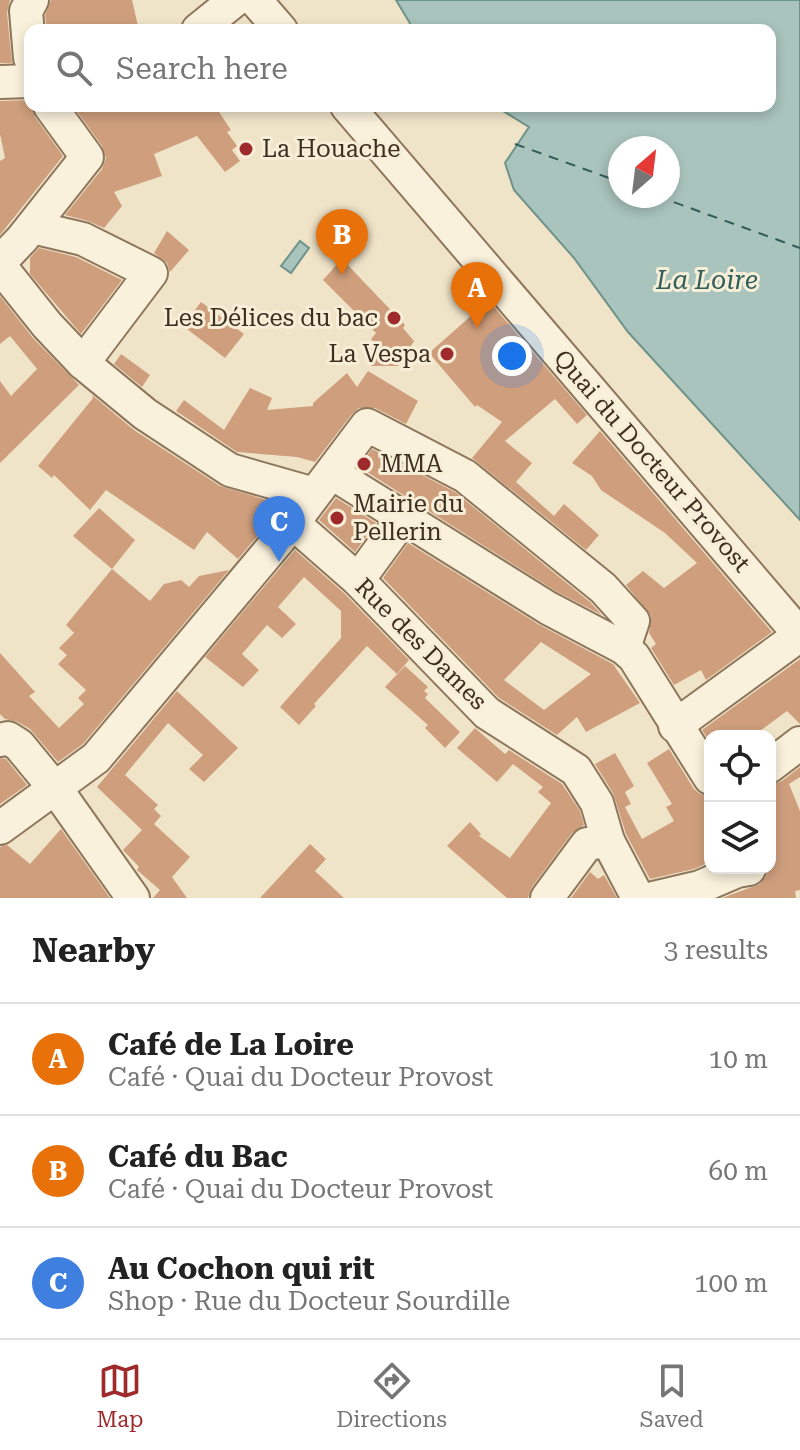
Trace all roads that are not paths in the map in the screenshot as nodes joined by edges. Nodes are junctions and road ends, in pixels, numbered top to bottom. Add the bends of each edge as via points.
1 (235, 0) edge
2 (255, 0) edge
3 (19, 8) edge
4 (207, 24) edge
5 (276, 24) edge
6 (24, 31) edge
7 (24, 81) edge
8 (0, 82) edge
9 (54, 112) edge
10 (352, 112) edge
11 (32, 227) junction
12 (0, 264) edge
13 (83, 363) junction
14 (323, 484) junction
15 (404, 517) junction
16 (293, 523) junction
17 (358, 580) junction
18 (800, 635) edge
19 (624, 648) junction
20 (675, 726) junction
21 (0, 740) edge
22 (800, 743) edge
23 (776, 761) edge
24 (704, 769) edge
25 (54, 787) junction
26 (0, 828) edge
27 (608, 841) junction
28 (751, 878) edge
29 (133, 898) edge
30 (547, 898) edge
31 (638, 898) edge
32 (653, 898) edge

1 - 4 street
2 - 5 street
3 - 6 street
7 - 8 street
9 - 11 street via 87,157
10 - 18 street, Quai du Docteur Provost
11 - 12 street
11 - 13 street via 83,239 151,273
12 - 13 street
13 - 14 street via 145,414 230,470
14 - 15 street
14 - 16 street
14 - 19 street via 367,425 465,476 603,588 633,621
15 - 17 street
15 - 19 street via 548,608
16 - 17 street, Rue des Dames
16 - 25 street via 96,758
17 - 27 street, Rue des Dames via 487,713 576,770 597,803
18 - 20 street
19 - 20 street
20 - 24 street
21 - 25 street via 19,745
22 - 23 street
25 - 26 street
25 - 29 street
27 - 30 street via 587,844
27 - 31 street, Rue des Dames
28 - 32 street via 737,871

